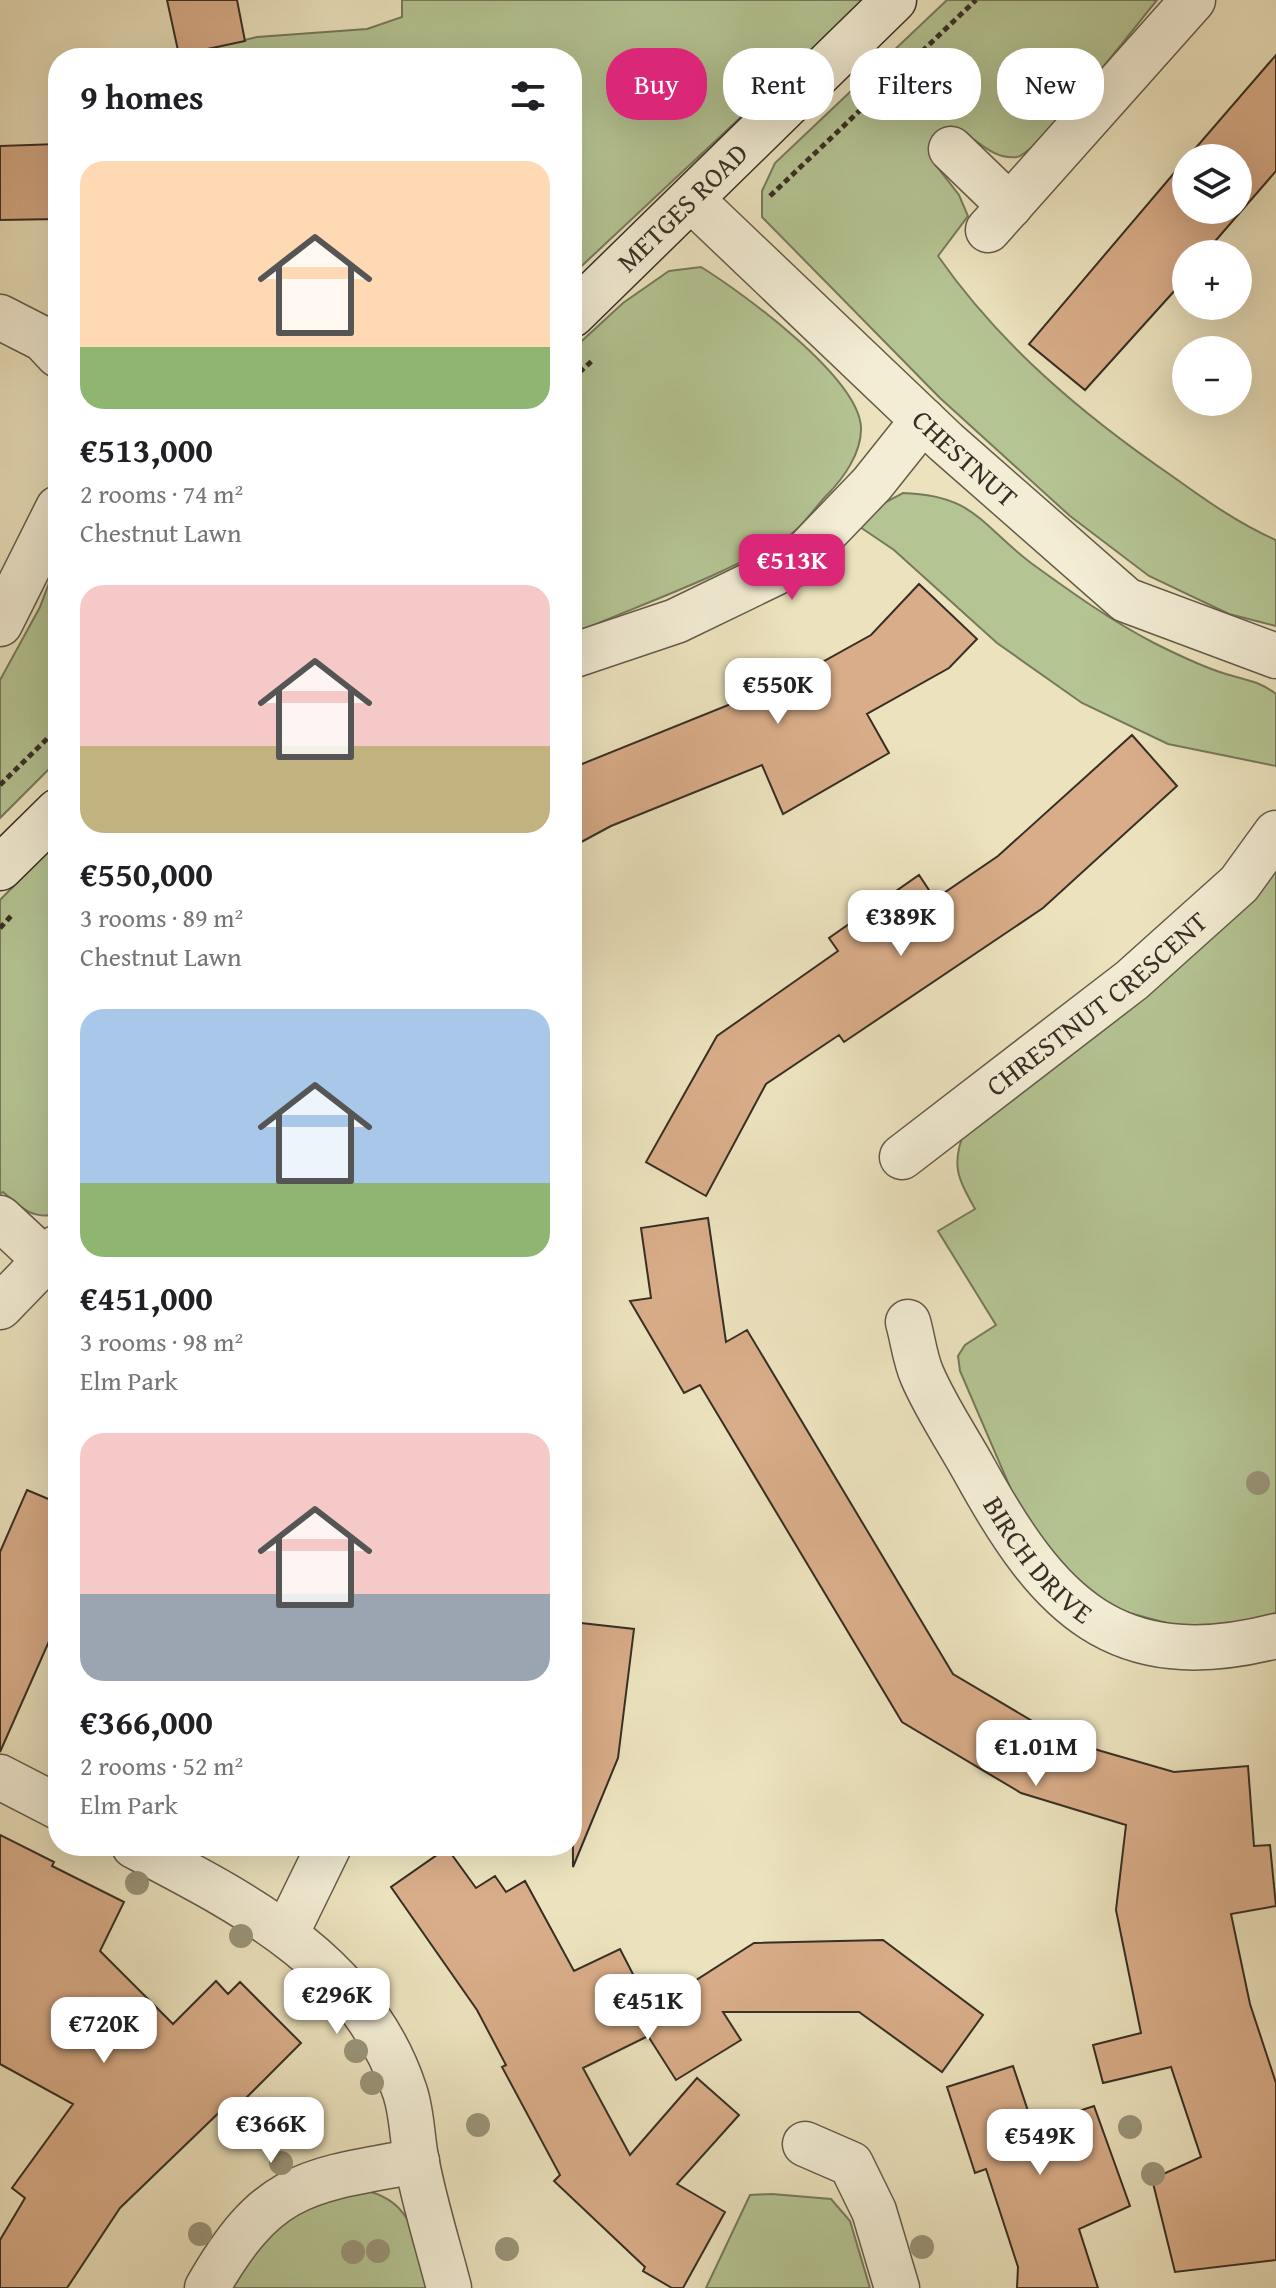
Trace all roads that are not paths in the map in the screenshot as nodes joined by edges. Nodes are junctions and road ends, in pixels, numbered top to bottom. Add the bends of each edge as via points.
1 (894, 0) edge
2 (1193, 0) edge
3 (951, 149) dead end
4 (692, 200) junction
5 (582, 305) edge
6 (0, 317) edge
7 (48, 344) edge
8 (923, 420) junction
9 (48, 528) edge
10 (0, 624) edge
11 (582, 653) edge
12 (1276, 656) edge
13 (48, 821) edge
14 (1276, 833) edge
15 (0, 868) edge
16 (902, 1157) dead end
17 (0, 1218) edge
18 (48, 1251) edge
19 (48, 1256) edge
20 (0, 1307) edge
21 (908, 1322) dead end
22 (1276, 1636) edge
23 (0, 1777) edge
24 (48, 1802) edge
25 (152, 1856) edge
26 (324, 1856) edge
27 (287, 1932) junction
28 (805, 2144) dead end
29 (417, 2161) junction
30 (207, 2288) edge
31 (449, 2288) edge
32 (897, 2288) edge

1 - 4 street, METGES ROAD
2 - 3 street via 999,218
4 - 5 street, METGES ROAD
4 - 8 street, CHESTNUT
6 - 7 street
8 - 11 street via 872,484 796,563 676,621
8 - 12 street, CHESTNUT via 1126,600
9 - 10 street
13 - 15 street
14 - 16 street, CHRESTNUT CRESCENT via 1239,884 1132,980
17 - 18 street
19 - 20 street
21 - 22 street, BIRCH DRIVE via 922,1375 1004,1523 1072,1607 1108,1629 1153,1646 1233,1647
23 - 24 street
25 - 27 street
26 - 27 street
27 - 29 street via 326,1967 387,2050 405,2093
28 - 32 street via 851,2164 874,2211
29 - 30 street via 303,2186 265,2207 240,2233
29 - 31 street

